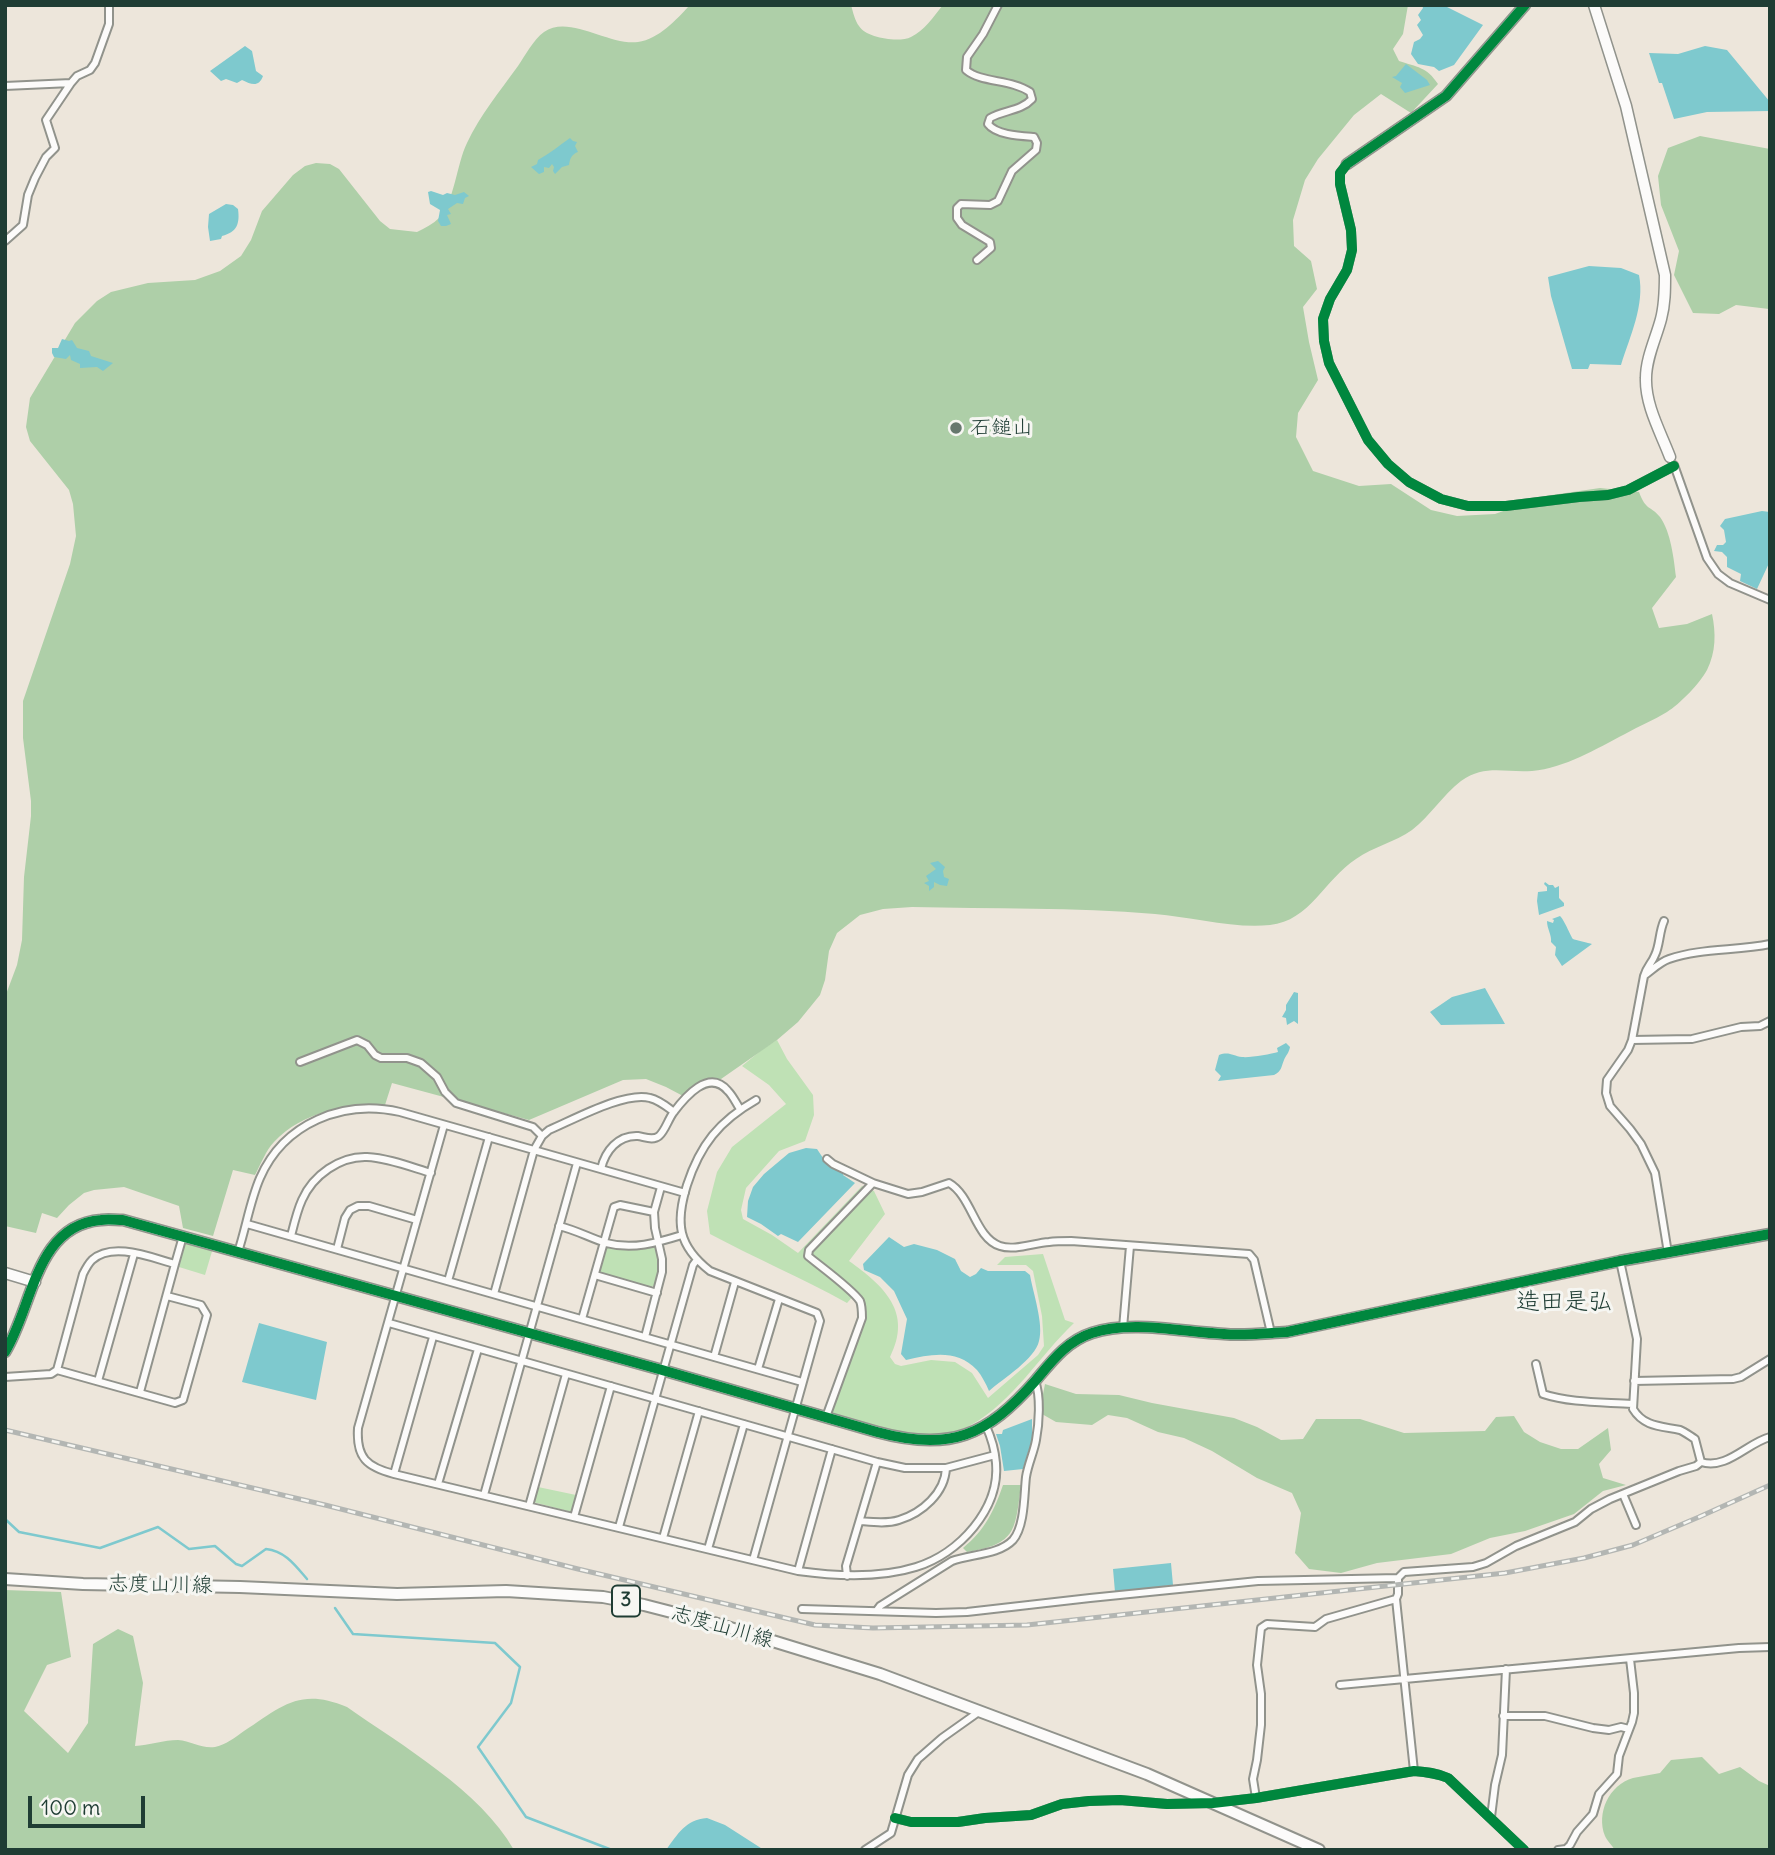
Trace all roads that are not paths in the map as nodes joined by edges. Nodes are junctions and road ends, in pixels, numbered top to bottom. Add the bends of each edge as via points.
1 (109, 5) edge
2 (998, 5) edge
3 (1525, 5) edge
4 (1594, 5) edge
5 (71, 83) junction
6 (5, 86) edge
7 (1347, 164) joint
8 (5, 241) edge
9 (977, 260) dead end
10 (1672, 461) junction
11 (1770, 600) edge
12 (1664, 921) dead end
13 (1770, 944) edge
14 (1644, 976) junction
15 (1770, 1021) edge
16 (1632, 1040) junction
17 (300, 1062) dead end
18 (756, 1100) dead end
19 (740, 1109) junction
20 (674, 1112) junction
21 (444, 1125) junction
22 (542, 1136) junction
23 (489, 1137) junction
24 (534, 1150) junction
25 (827, 1159) dead end
26 (577, 1163) junction
27 (601, 1169) junction
28 (431, 1173) junction
29 (873, 1183) junction
30 (661, 1187) junction
31 (685, 1193) junction
32 (654, 1212) junction
33 (417, 1220) junction
34 (247, 1224) junction
35 (559, 1226) junction
36 (1770, 1234) edge
37 (682, 1235) junction
38 (183, 1236) junction
39 (291, 1236) junction
40 (604, 1242) junction
41 (658, 1242) junction
42 (1130, 1246) junction
43 (337, 1249) junction
44 (238, 1252) junction
45 (1668, 1253) junction
46 (134, 1254) junction
47 (696, 1261) junction
48 (1620, 1262) junction
49 (175, 1264) junction
50 (403, 1268) junction
51 (5, 1273) edge
52 (595, 1275) junction
53 (448, 1281) junction
54 (35, 1282) junction
55 (735, 1282) junction
56 (657, 1293) junction
57 (494, 1294) junction
58 (167, 1296) junction
59 (396, 1297) junction
60 (779, 1299) junction
61 (537, 1306) junction
62 (582, 1319) junction
63 (389, 1323) junction
64 (1123, 1328) junction
65 (529, 1333) junction
66 (1271, 1333) junction
67 (433, 1337) junction
68 (645, 1337) junction
69 (669, 1344) junction
70 (478, 1349) junction
71 (5, 1352) edge
72 (714, 1357) junction
73 (1770, 1359) edge
74 (522, 1361) junction
75 (1536, 1364) dead end
76 (758, 1369) junction
77 (57, 1370) junction
78 (662, 1370) junction
79 (566, 1374) junction
80 (5, 1377) edge
81 (98, 1381) junction
82 (1035, 1381) junction
83 (1634, 1381) junction
84 (802, 1382) junction
85 (611, 1386) junction
86 (140, 1392) junction
87 (654, 1398) junction
88 (1632, 1404) junction
89 (795, 1409) junction
90 (699, 1411) junction
91 (826, 1417) junction
92 (744, 1424) junction
93 (986, 1426) junction
94 (788, 1436) junction
95 (1770, 1437) edge
96 (832, 1449) junction
97 (995, 1455) junction
98 (877, 1462) junction
99 (1701, 1462) junction
100 (946, 1468) junction
101 (394, 1474) junction
102 (438, 1484) junction
103 (1623, 1494) junction
104 (484, 1495) junction
105 (528, 1506) junction
106 (574, 1517) junction
107 (860, 1521) junction
108 (1636, 1525) dead end
109 (619, 1527) junction
110 (663, 1538) junction
111 (708, 1549) junction
112 (753, 1560) junction
113 (798, 1571) junction
114 (847, 1576) junction
115 (1398, 1578) junction
116 (5, 1579) edge
117 (1396, 1599) junction
118 (802, 1609) dead end
119 (877, 1610) junction
120 (1770, 1647) edge
121 (1630, 1659) junction
122 (1506, 1670) junction
123 (1405, 1678) junction
124 (1340, 1685) dead end
125 (980, 1711) junction
126 (1503, 1716) junction
127 (1629, 1729) junction
128 (1414, 1772) junction
129 (1256, 1798) junction
130 (1213, 1803) junction
131 (1491, 1817) junction
132 (895, 1818) junction
133 (865, 1850) edge
134 (1319, 1850) edge
135 (1524, 1850) edge
136 (1558, 1850) edge

1 - 5 street via 109,24 95,63
2 - 9 street via 967,57 966,70 1030,92 1028,104 996,115 988,124 998,131 1034,137 1037,143 1036,150 1012,171 998,201 957,208 962,225 990,242 990,248
3 - 7 street via 1446,96
4 - 10 street via 1626,106 1665,275 1666,297 1646,378
5 - 6 street
5 - 8 street via 46,120 55,148 28,195 23,225
7 - 10 street via 1339,184 1352,250 1347,270 1330,299 1324,341 1329,363 1356,418 1388,464 1441,499 1468,506 1506,506 1628,490
10 - 11 street via 1707,558 1718,574
12 - 14 street via 1655,956
13 - 14 street via 1666,960
14 - 16 street
15 - 16 street via 1692,1039
16 - 45 street via 1607,1080 1606,1093 1610,1107 1641,1144 1655,1173
17 - 22 street via 357,1040 381,1058 421,1063 438,1077 456,1103 533,1127
18 - 19 street
19 - 20 street via 727,1090 709,1082 700,1085
19 - 31 street via 706,1143
20 - 22 street via 649,1098 626,1098
20 - 27 street via 656,1138 636,1136 617,1142 608,1150
21 - 23 street
21 - 28 street
21 - 34 street via 366,1108 318,1119 274,1154 260,1178
22 - 24 street
23 - 24 street
23 - 53 street
24 - 26 street
24 - 57 street
25 - 29 street
26 - 27 street
26 - 35 street
27 - 30 street
28 - 33 street
28 - 39 street via 367,1157 329,1167 302,1198
29 - 42 street via 908,1194 949,1183 989,1240 1001,1247 1051,1241
29 - 91 street via 809,1250 808,1256 851,1292 862,1308
30 - 31 street
30 - 32 street
31 - 37 street
32 - 40 street via 614,1207
32 - 41 street
33 - 43 street via 358,1206 345,1218
33 - 50 street
34 - 39 street
34 - 44 street
35 - 40 street
35 - 61 street
36 - 45 street
37 - 41 street
37 - 47 street
38 - 44 street
38 - 49 street
38 - 54 street via 122,1220 86,1222 55,1242
39 - 43 street
40 - 41 street via 631,1247
40 - 52 street
41 - 56 street via 662,1272
42 - 64 street
42 - 66 street via 1249,1254
43 - 50 street
44 - 59 street
45 - 48 street
46 - 49 street
46 - 77 street via 114,1251 91,1261 83,1274
46 - 81 street
47 - 55 street
47 - 69 street
48 - 66 street
48 - 83 street via 1637,1339
49 - 58 street
50 - 53 street
50 - 59 street
51 - 54 street
52 - 56 street
52 - 62 street
53 - 57 street
54 - 71 street
55 - 60 street
55 - 72 street
56 - 68 street
57 - 61 street
58 - 86 street
58 - 86 street via 201,1305 207,1315 187,1388 183,1400 175,1402
59 - 63 street
59 - 65 street
60 - 76 street
60 - 84 street via 817,1313 820,1321
61 - 62 street
61 - 65 street
62 - 68 street
63 - 67 street
63 - 101 street via 357,1443 370,1466
64 - 66 street via 1225,1335
64 - 82 street via 1072,1342
65 - 74 street
65 - 78 street
67 - 70 street
67 - 101 street
68 - 69 street
69 - 72 street
69 - 78 street
70 - 74 street
70 - 102 street
72 - 76 street
73 - 83 street via 1733,1379
74 - 79 street
74 - 104 street
75 - 88 street via 1543,1394
76 - 84 street
77 - 80 street
77 - 81 street
78 - 87 street
78 - 89 street
79 - 85 street
79 - 105 street
81 - 86 street
82 - 93 street
82 - 119 street via 1039,1390 1036,1440 1014,1539 991,1552 952,1561
83 - 88 street
84 - 89 street
85 - 87 street
85 - 106 street
87 - 90 street
87 - 109 street
88 - 99 street via 1638,1416 1695,1439
89 - 91 street
89 - 94 street
90 - 92 street
90 - 110 street
91 - 93 street via 923,1441 966,1435
92 - 94 street
92 - 111 street
93 - 97 street
94 - 96 street
94 - 112 street
95 - 99 street via 1732,1458
96 - 98 street
96 - 113 street
97 - 100 street
97 - 114 street via 990,1500 969,1534 953,1548 916,1567
98 - 100 street via 905,1468
98 - 107 street
99 - 103 street
100 - 107 street via 940,1490 912,1514 897,1521
101 - 102 street
102 - 104 street
103 - 108 street
103 - 115 street via 1486,1563 1404,1572
104 - 105 street
105 - 106 street
106 - 109 street
107 - 114 street
109 - 110 street
110 - 111 street
111 - 112 street
112 - 113 street
113 - 114 street
115 - 117 street
115 - 119 street via 1258,1581 967,1612
116 - 125 main road, 志度山川線 / 3 via 603,1597 714,1623 855,1665
117 - 123 street
117 - 129 street via 1326,1619 1315,1627 1267,1624 1262,1628 1257,1665 1261,1725 1253,1779
118 - 119 street
120 - 121 street
121 - 122 street
121 - 127 street via 1634,1693
122 - 123 street
122 - 126 street
123 - 124 street
123 - 128 street
125 - 130 main road, 志度山川線 / 3
125 - 132 street via 918,1759 908,1775
126 - 127 street via 1545,1716 1593,1728
126 - 131 street via 1502,1755
127 - 136 street via 1617,1774 1599,1794 1593,1814 1570,1845
128 - 129 street
128 - 131 street via 1448,1778
129 - 130 street
130 - 132 street via 1089,1801 1031,1815 958,1822
130 - 134 main road, 志度山川線 / 3
131 - 135 street
132 - 133 street via 891,1833

